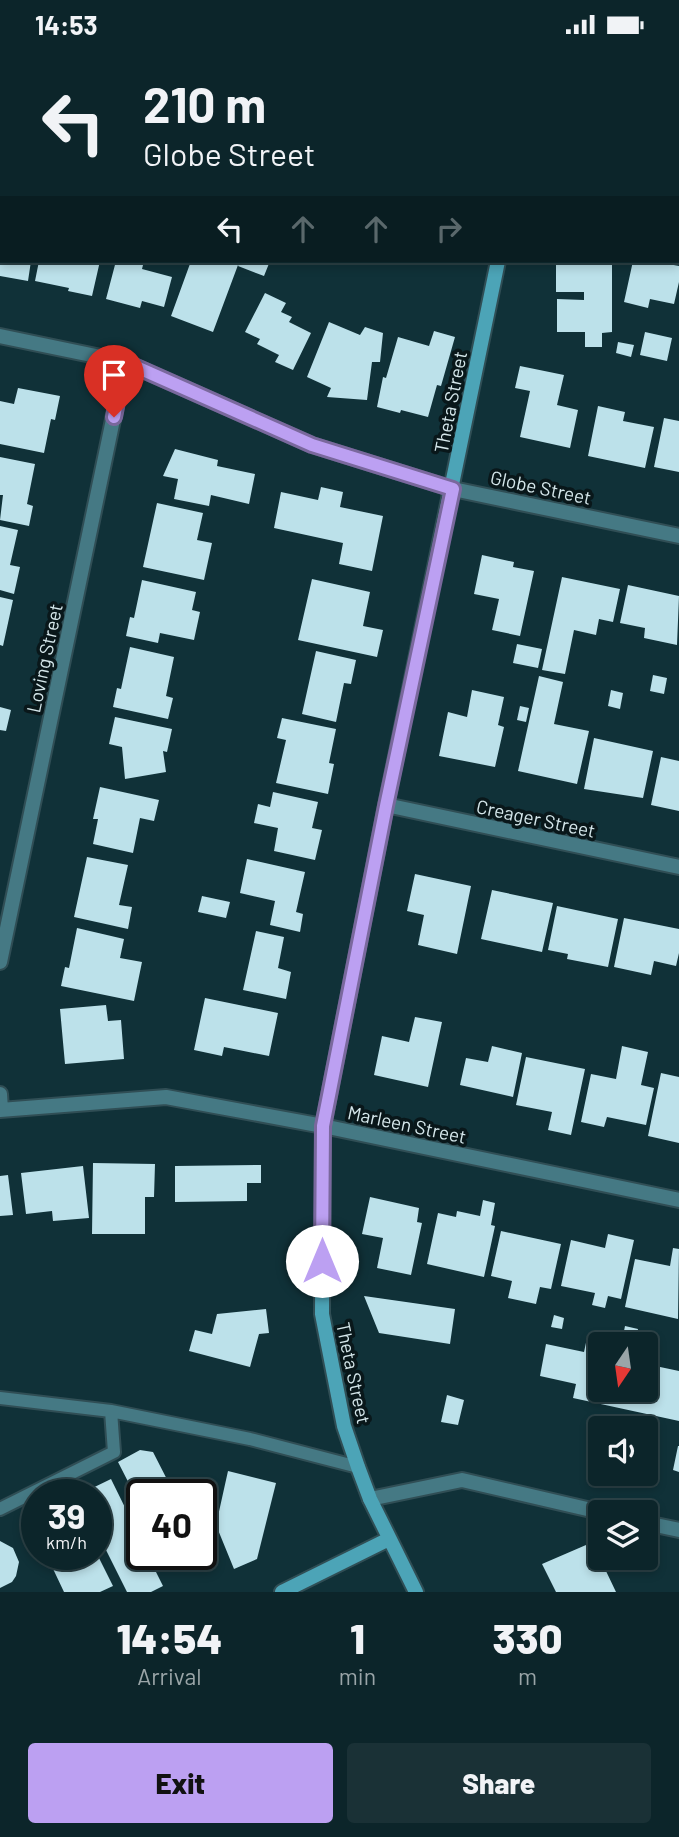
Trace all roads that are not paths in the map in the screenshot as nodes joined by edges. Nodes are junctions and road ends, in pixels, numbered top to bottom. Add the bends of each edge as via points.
1 (498, 263) edge
2 (0, 336) edge
3 (125, 362) junction
4 (453, 489) junction
5 (679, 535) edge
6 (386, 806) junction
7 (679, 867) edge
8 (0, 962) edge
9 (0, 1094) edge
10 (1, 1110) edge
11 (323, 1126) junction
12 (679, 1200) edge
13 (0, 1398) edge
14 (111, 1411) junction
15 (358, 1467) junction
16 (370, 1499) junction
17 (0, 1509) edge
18 (588, 1509) edge
19 (658, 1526) edge
20 (679, 1531) edge
21 (389, 1539) junction
22 (282, 1592) edge
23 (416, 1592) edge

1 - 4 street, Theta Street
2 - 3 street, Globe Street
3 - 4 street, Globe Street via 312,445
3 - 8 street, Loving Street
4 - 5 street, Globe Street
4 - 6 street, Theta Street
6 - 7 street, Creager Street
6 - 11 street, Theta Street
9 - 10 street
10 - 11 street, Marleen Street via 166,1097
11 - 12 street, Marleen Street
11 - 15 street, Theta Street via 322,1314 344,1426
13 - 14 lane
14 - 15 lane
14 - 17 lane via 114,1452
15 - 16 street, Theta Street
16 - 18 street via 462,1480
16 - 21 street, Theta Street
19 - 20 street
21 - 22 street
21 - 23 street, Theta Street

